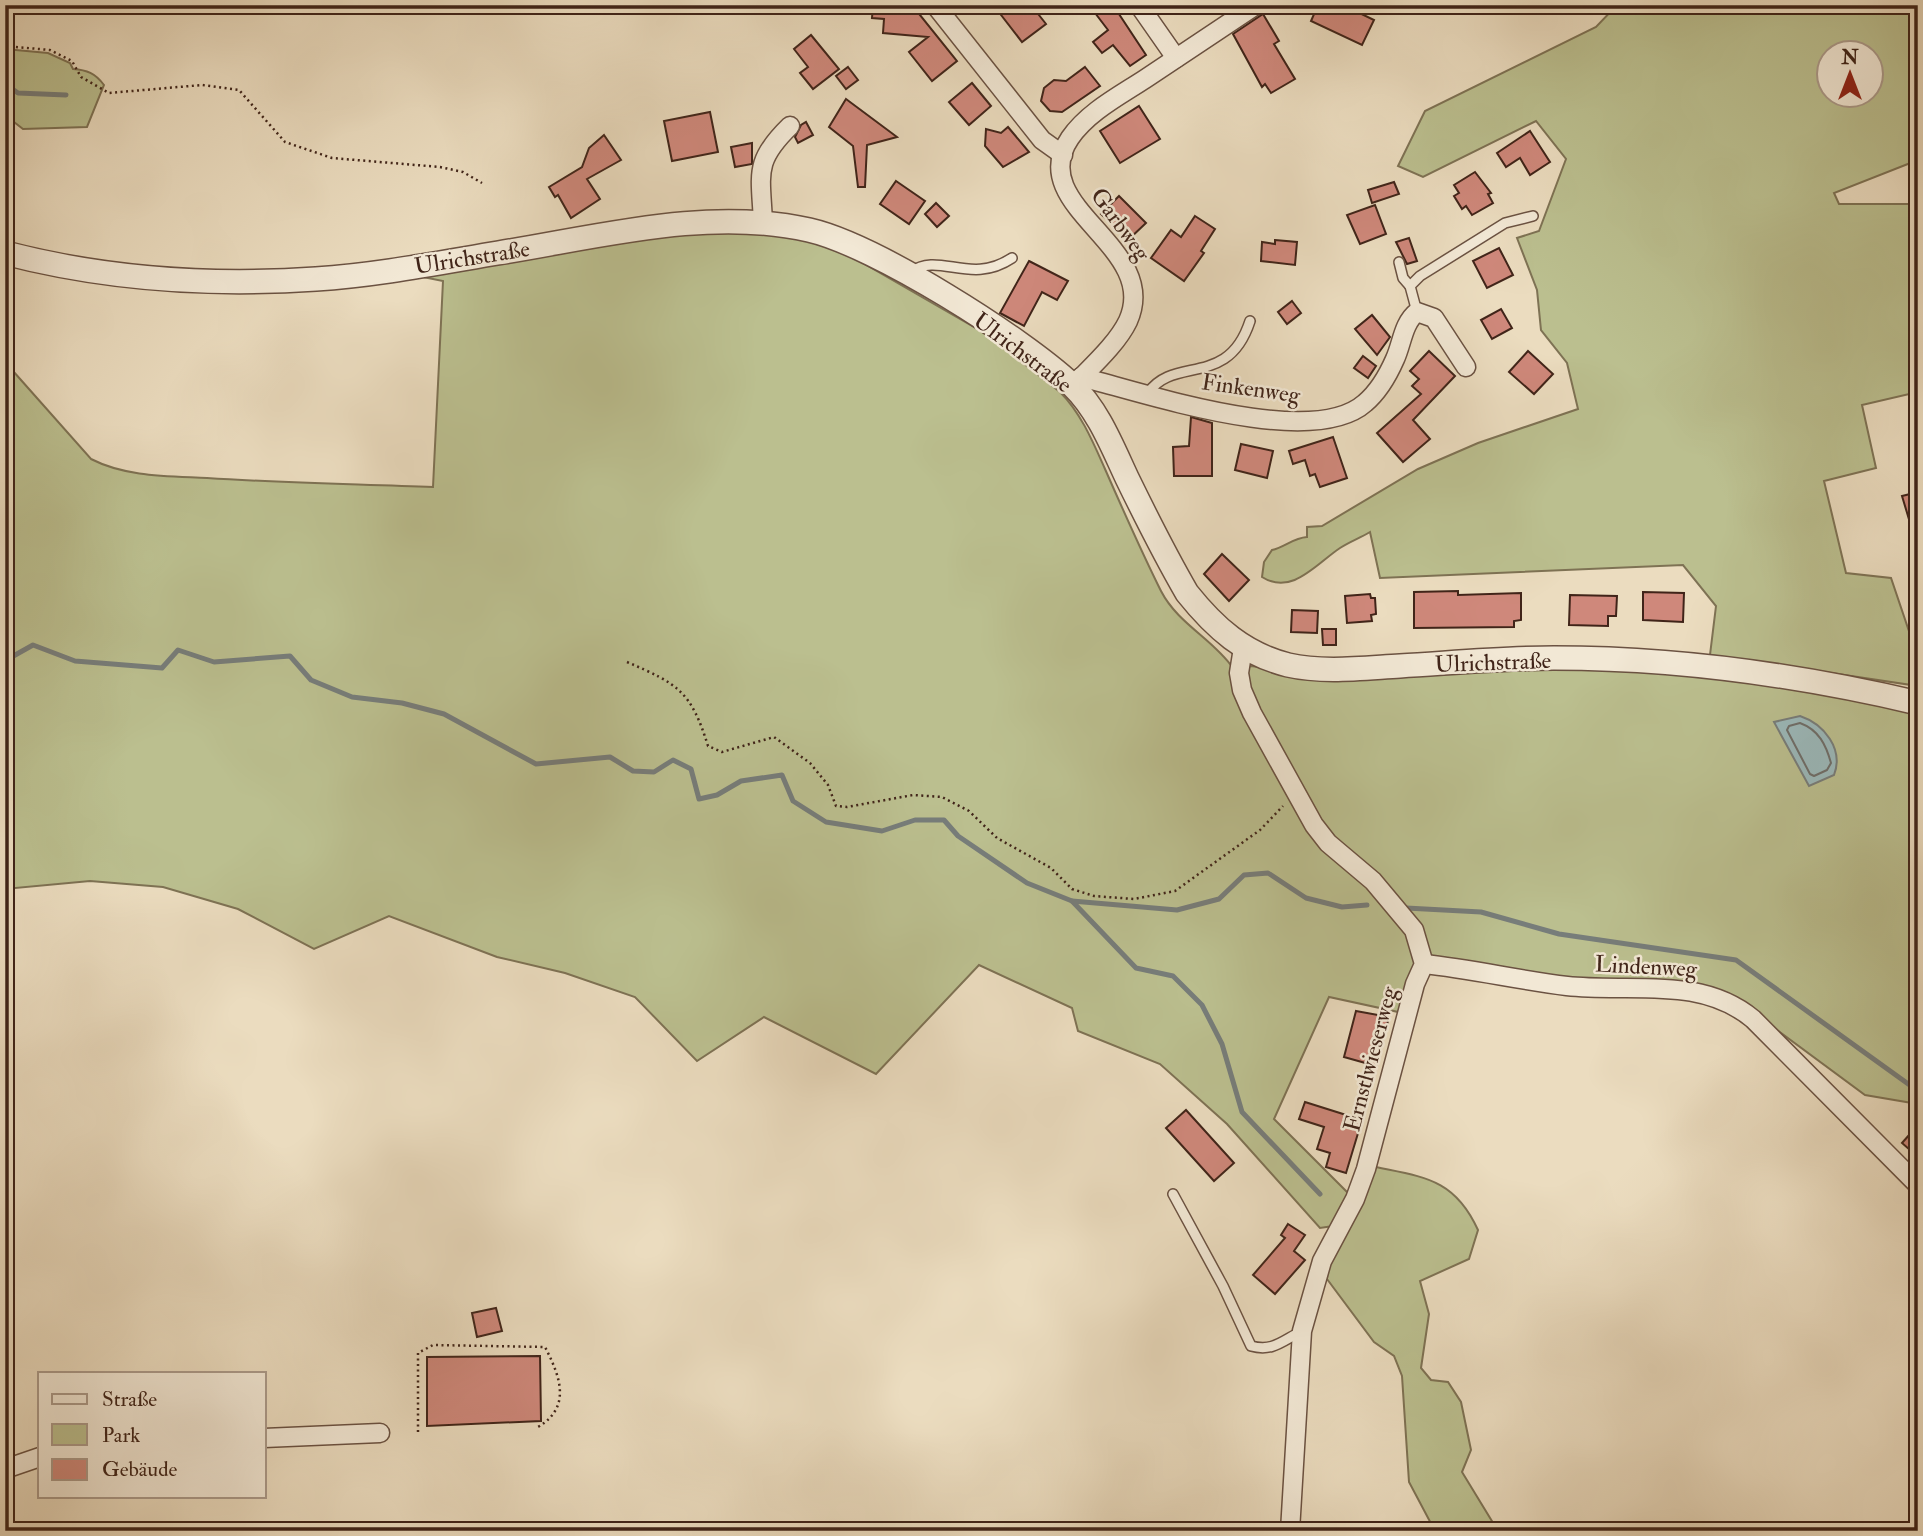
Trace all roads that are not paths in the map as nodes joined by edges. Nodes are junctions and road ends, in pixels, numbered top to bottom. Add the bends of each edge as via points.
1 (935, 5) edge
2 (1139, 5) edge
3 (1256, 5) edge
4 (1176, 58) junction
5 (790, 126) dead end
6 (1063, 155) junction
7 (1533, 216) dead end
8 (764, 223) junction
9 (5, 253) edge
10 (1012, 258) dead end
11 (1399, 262) dead end
12 (908, 274) junction
13 (1410, 286) junction
14 (1417, 312) junction
15 (1250, 321) dead end
16 (1466, 367) dead end
17 (1077, 382) junction
18 (1148, 393) junction
19 (1243, 648) junction
20 (1918, 703) edge
21 (1424, 964) junction
22 (1918, 1185) edge
23 (1173, 1194) dead end
24 (1301, 1331) junction
25 (380, 1433) dead end
26 (266, 1437) edge
27 (38, 1458) edge
28 (5, 1469) edge
29 (1290, 1531) edge

1 - 6 street via 1042,140
2 - 4 street
3 - 4 street
4 - 6 street via 1101,107 1068,140
5 - 8 street via 770,145 763,161
6 - 17 street, Garbweg via 1062,171 1076,207 1124,262 1133,290 1127,322
7 - 13 lane via 1505,223
8 - 9 street, Ulrichstraße via 695,223 365,274 295,280 167,278 84,269
8 - 12 street, Ulrichstraße via 811,230 864,250
10 - 12 lane via 986,271 928,266
11 - 13 lane
12 - 17 street, Ulrichstraße
13 - 14 lane
14 - 16 street via 1434,318
14 - 18 street, Finkenweg via 1384,381 1365,403 1347,414 1289,422
15 - 18 lane, Finkenweg via 1233,353 1160,381
17 - 18 street, Finkenweg
17 - 19 street, Ulrichstraße via 1187,593
19 - 20 street, Ulrichstraße via 1292,666 1324,668 1554,659 1677,664 1818,682
19 - 21 street via 1242,690 1294,793 1328,843 1373,881 1414,930
21 - 22 street, Lindenweg via 1544,983 1680,990 1721,998 1753,1019
21 - 24 street, Ernstlwieserweg via 1366,1169 1322,1261
23 - 24 lane via 1251,1346 1275,1348
24 - 29 street, Ernstlwieserweg
25 - 26 street
27 - 28 street

